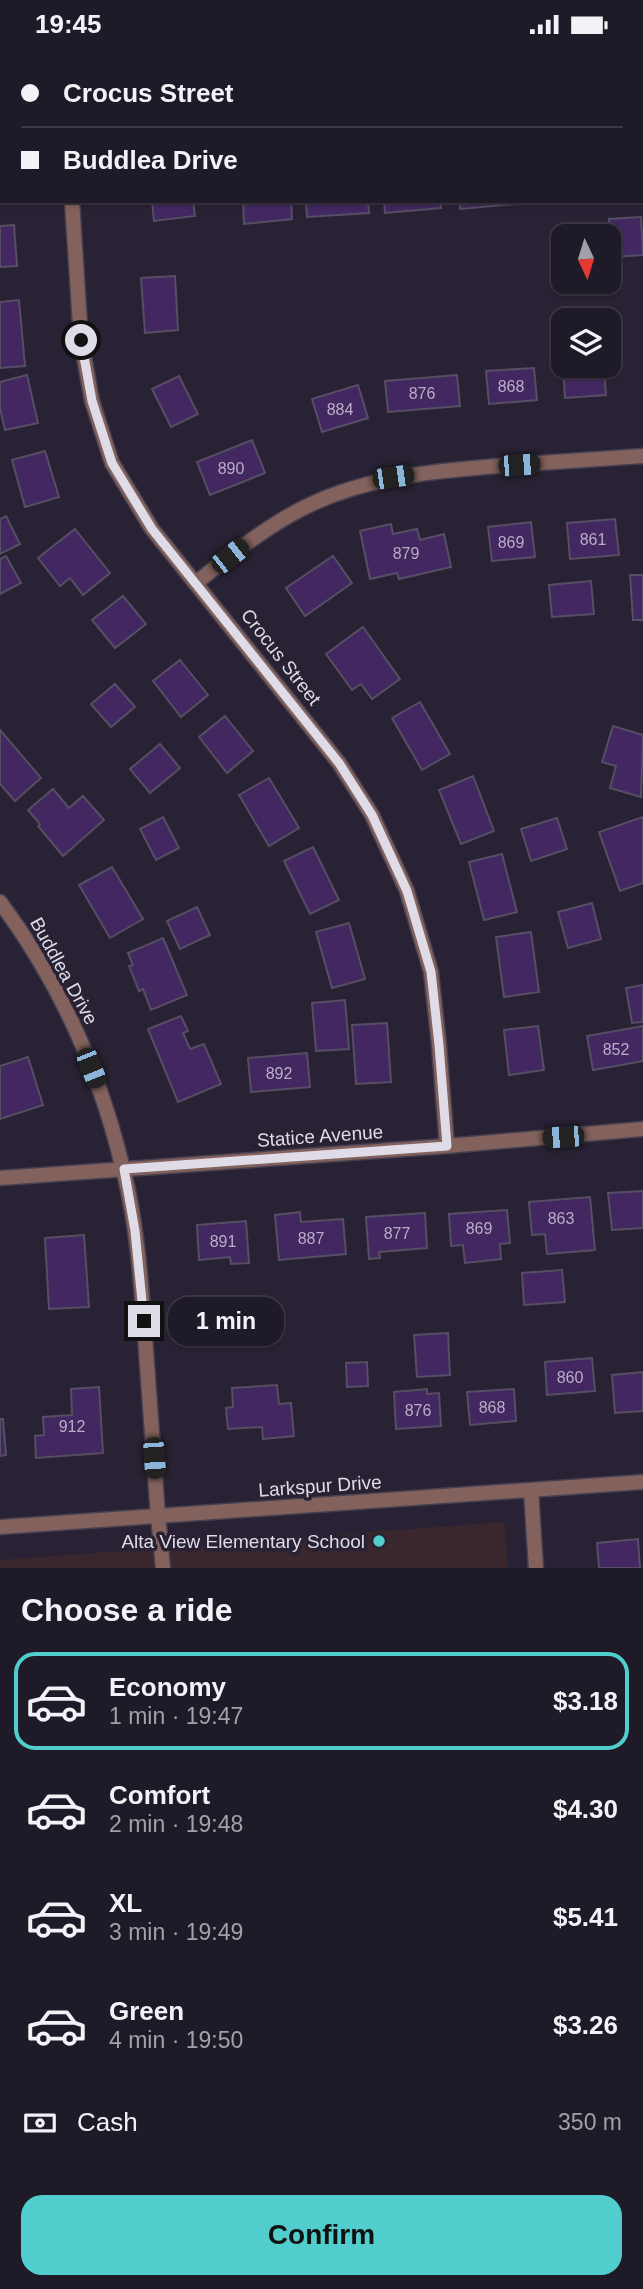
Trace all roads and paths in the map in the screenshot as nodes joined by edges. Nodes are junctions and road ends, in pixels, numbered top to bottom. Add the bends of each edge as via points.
1 (72, 203) edge
2 (643, 456) edge
3 (197, 582) junction
4 (0, 902) edge
5 (643, 1129) edge
6 (447, 1146) junction
7 (124, 1169) junction
8 (0, 1178) edge
9 (643, 1482) edge
10 (531, 1490) junction
11 (158, 1516) junction
12 (0, 1528) edge
13 (163, 1568) edge
14 (536, 1568) edge

1 - 3 street, Crocus Street via 81,340 92,401 112,463 152,529
2 - 3 street via 444,470 393,477 343,491 293,513
3 - 6 street, Crocus Street via 339,763 372,815 407,891 431,972
4 - 7 street, Buddlea Drive via 30,943 70,1017 102,1093
5 - 6 street, Statice Avenue
6 - 7 street, Statice Avenue
7 - 8 street, Statice Avenue
7 - 11 street, Buddlea Drive via 142,1294
9 - 10 street, Larkspur Drive
10 - 11 street, Larkspur Drive
10 - 14 street
11 - 12 street, Larkspur Drive
11 - 13 street, Buddlea Drive

